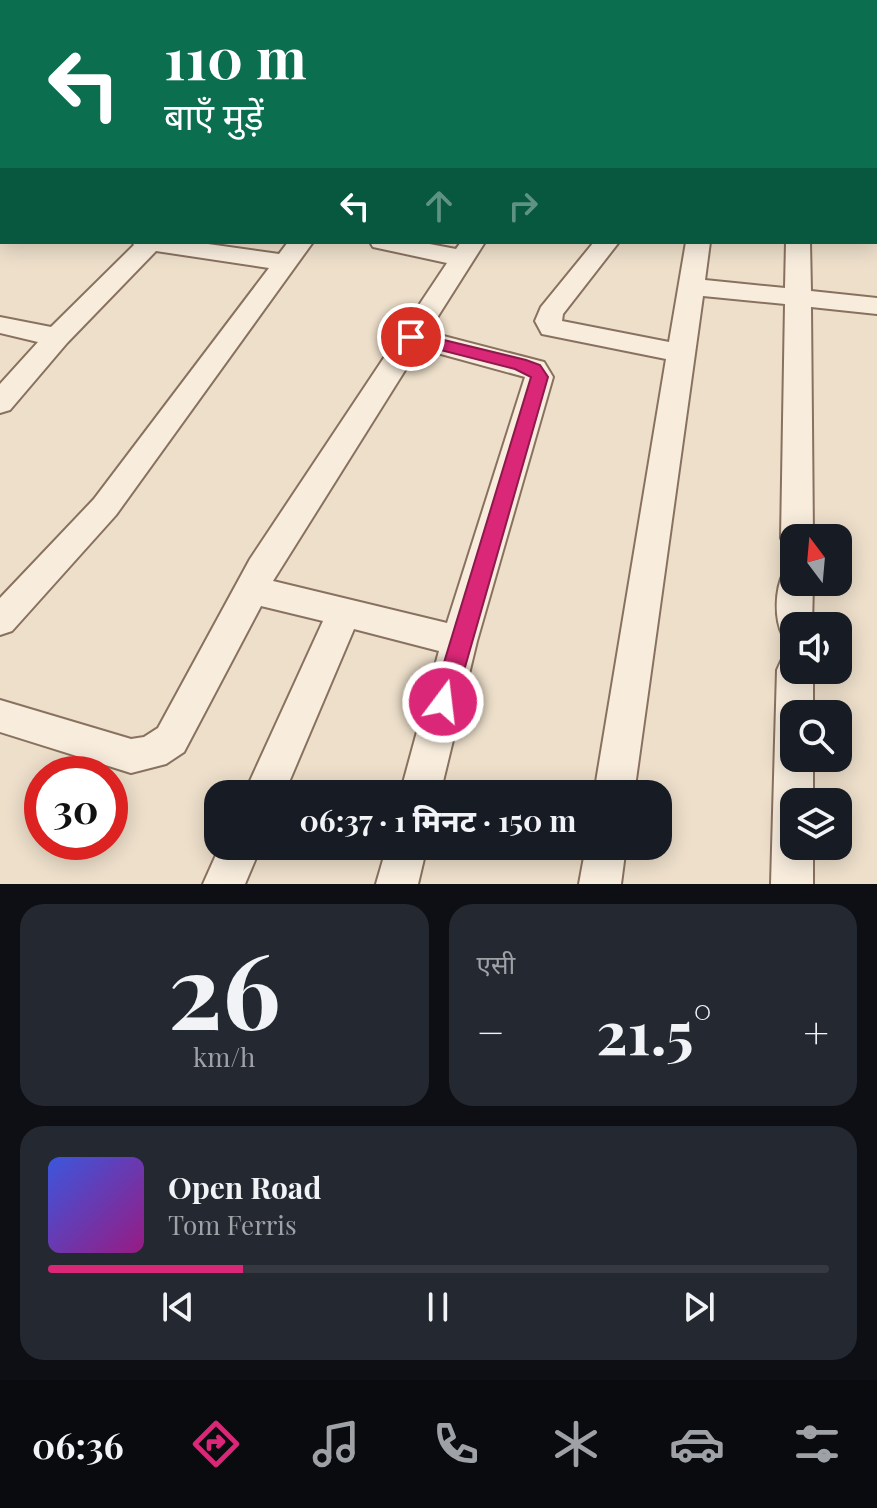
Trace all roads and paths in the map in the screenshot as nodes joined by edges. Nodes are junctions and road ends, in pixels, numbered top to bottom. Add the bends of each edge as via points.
1 (145, 244) edge
2 (174, 244) edge
3 (403, 244) edge
4 (605, 244) edge
5 (698, 244) edge
6 (798, 244) edge
7 (200, 246) edge
8 (467, 250) edge
9 (293, 253) edge
10 (693, 287) junction
11 (800, 298) junction
12 (877, 306) edge
13 (0, 325) edge
14 (561, 332) junction
15 (57, 337) junction
16 (411, 337) junction
17 (682, 353) junction
18 (539, 377) junction
19 (0, 403) edge
20 (797, 524) edge
21 (252, 590) junction
22 (5, 608) edge
23 (344, 613) junction
24 (459, 641) junction
25 (0, 716) edge
26 (793, 772) edge
27 (270, 780) edge
28 (424, 780) edge
29 (616, 780) edge
30 (235, 860) edge
31 (403, 860) edge
32 (604, 860) edge
33 (224, 884) edge
34 (397, 884) edge
35 (600, 884) edge
36 (792, 884) edge

1 - 15 street
2 - 7 street
3 - 8 street
4 - 14 street via 550,313 548,321
5 - 10 street
6 - 11 street
7 - 9 street
8 - 16 street
9 - 22 street via 105,507
10 - 11 street
10 - 17 street
11 - 12 street
11 - 20 street
13 - 15 street
14 - 17 street
14 - 18 street
15 - 19 street
16 - 18 street via 520,364
16 - 21 street
17 - 29 street
18 - 24 street
21 - 23 street
21 - 25 street via 171,740 157,751 131,756
23 - 24 street
23 - 27 street
24 - 28 street
26 - 36 street
30 - 33 street
31 - 34 street
32 - 35 street

